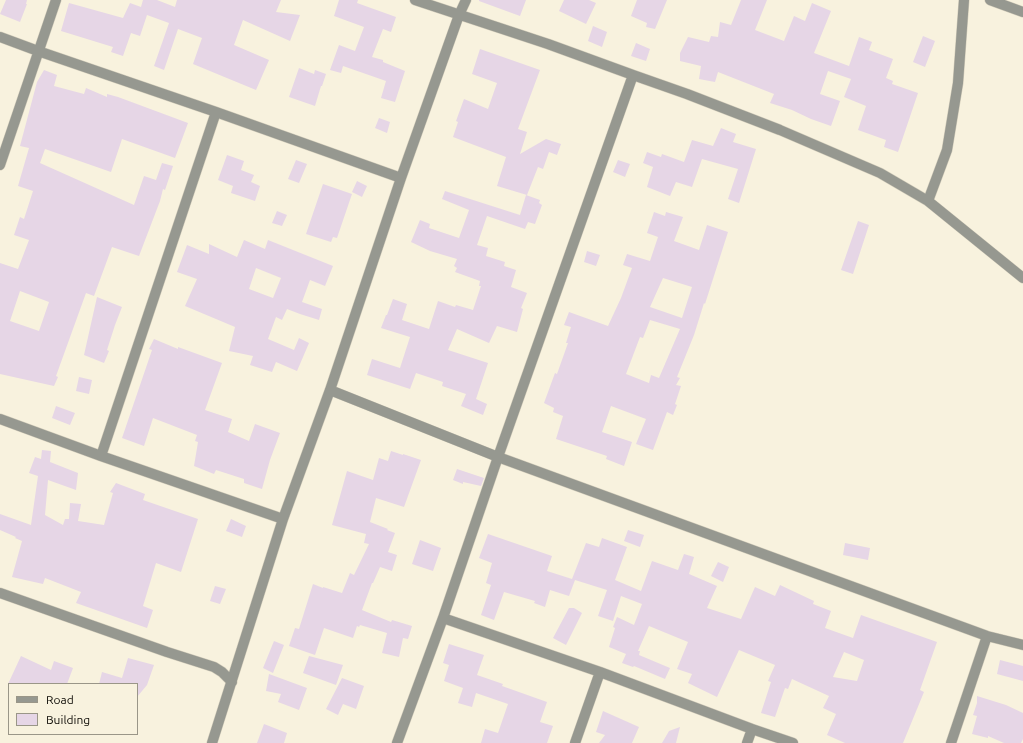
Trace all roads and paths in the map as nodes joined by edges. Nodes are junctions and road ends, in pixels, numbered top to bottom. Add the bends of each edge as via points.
1 (56, 0) edge
2 (415, 0) edge
3 (466, 0) edge
4 (964, 0) edge
5 (990, 0) edge
6 (1023, 12) edge
7 (460, 15) junction
8 (0, 37) edge
9 (38, 52) junction
10 (633, 75) junction
11 (216, 112) junction
12 (0, 165) edge
13 (401, 178) junction
14 (928, 201) junction
15 (1023, 278) edge
16 (330, 390) junction
17 (0, 419) edge
18 (102, 456) junction
19 (498, 457) junction
20 (283, 519) junction
21 (0, 593) edge
22 (443, 618) junction
23 (987, 636) junction
24 (1023, 646) edge
25 (600, 672) junction
26 (232, 682) junction
27 (752, 729) junction
28 (212, 743) edge
29 (397, 743) edge
30 (575, 743) edge
31 (747, 743) edge
32 (794, 743) edge
33 (952, 743) edge

1 - 9 street
2 - 7 street
3 - 7 street
4 - 14 street via 958,83 947,150
5 - 6 street
7 - 10 street
7 - 13 street
8 - 9 street
9 - 11 street
9 - 12 street
10 - 14 street via 694,97 880,173
10 - 19 street
11 - 13 street
11 - 18 street
13 - 16 street
14 - 15 street
16 - 19 street
16 - 20 street
17 - 18 street
18 - 20 street
19 - 22 street
19 - 23 street
20 - 26 street
21 - 26 street via 209,665 222,672
22 - 25 street
22 - 29 street
23 - 24 street
23 - 33 street
25 - 27 street
25 - 30 street
26 - 28 street
27 - 31 street
27 - 32 street

